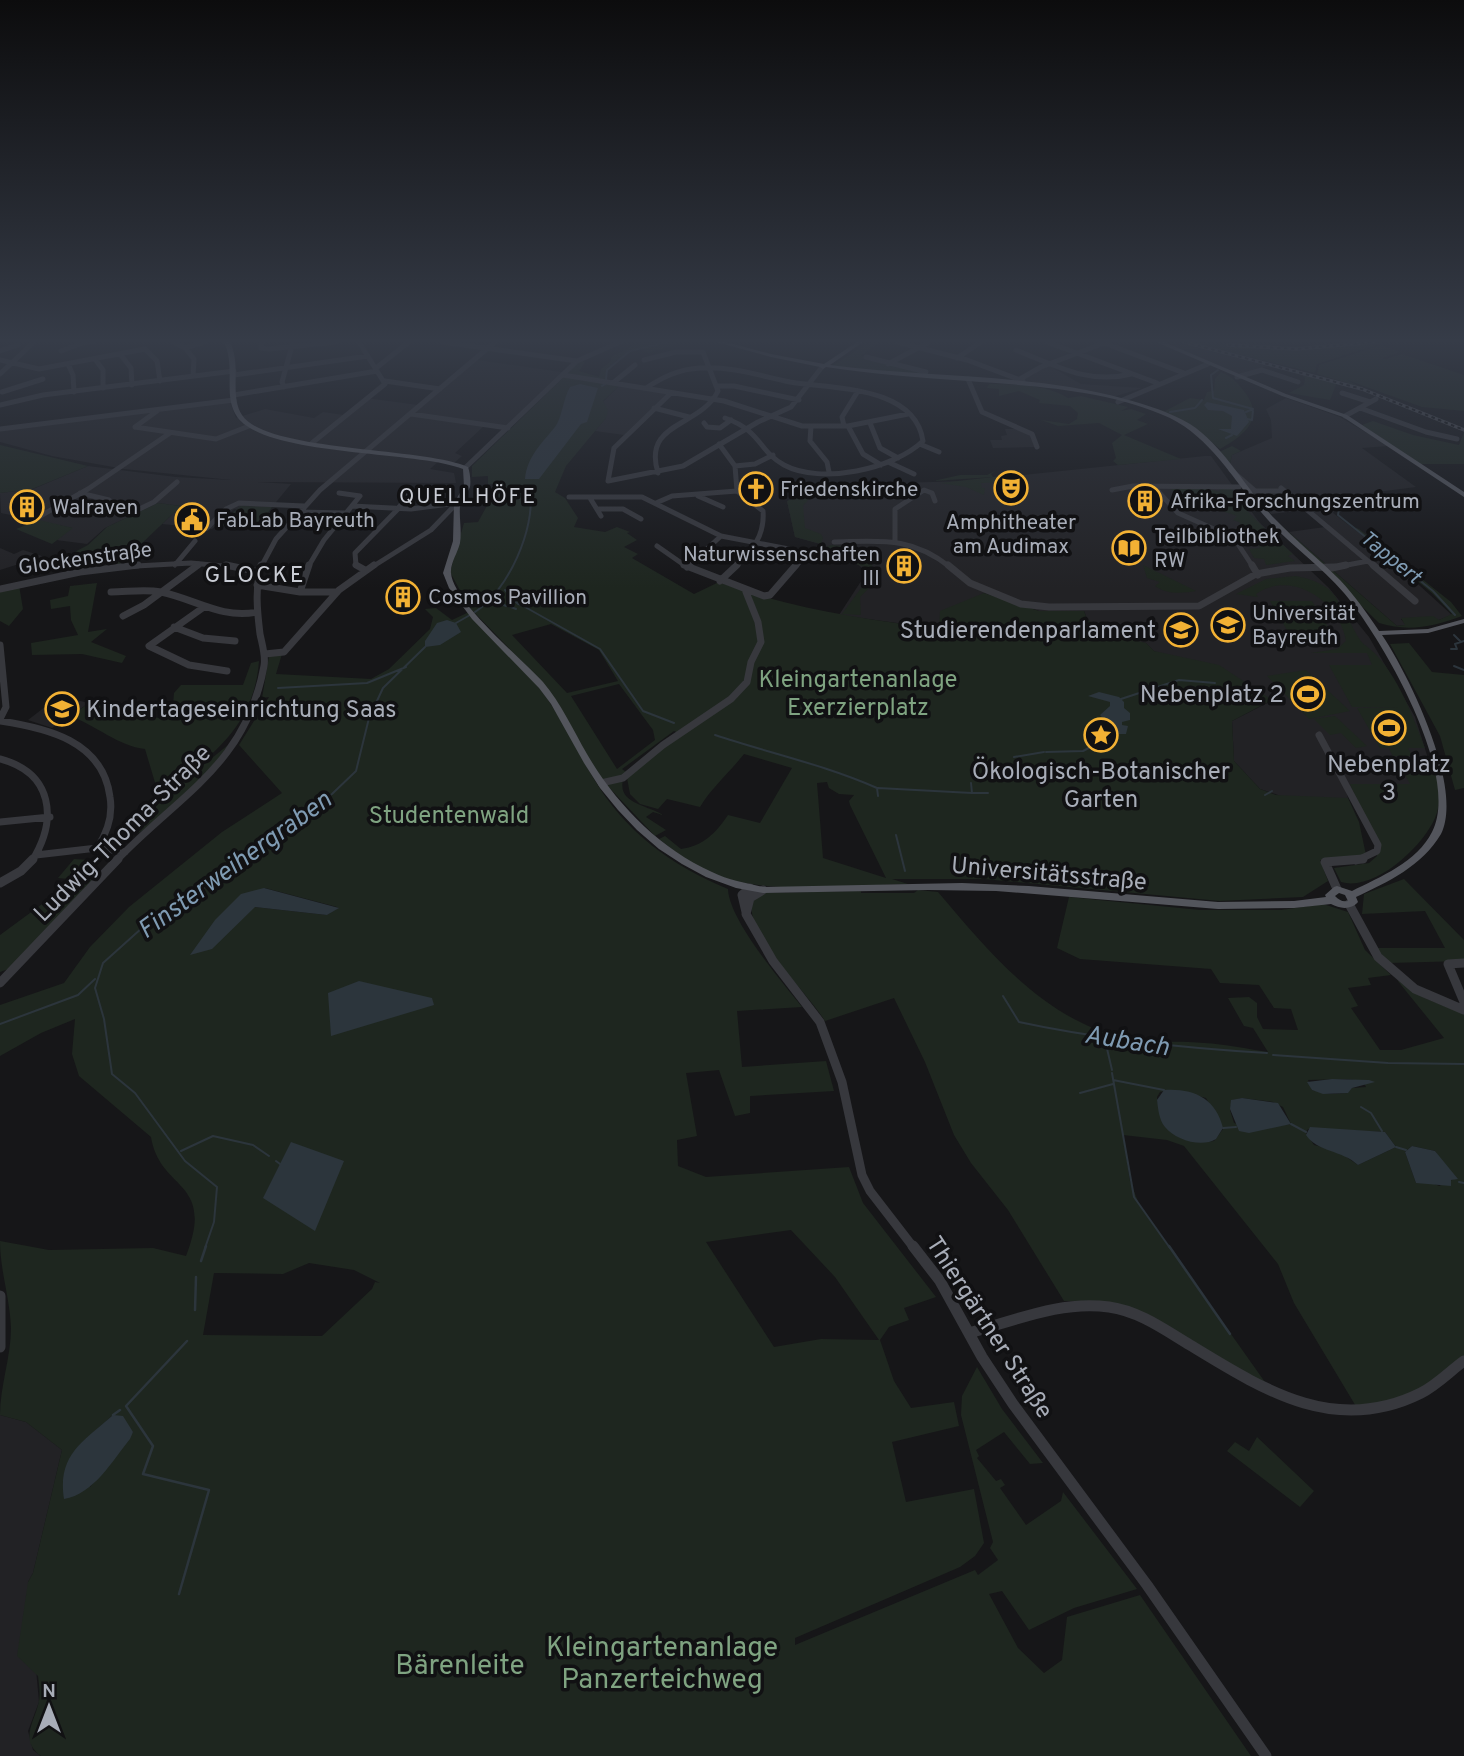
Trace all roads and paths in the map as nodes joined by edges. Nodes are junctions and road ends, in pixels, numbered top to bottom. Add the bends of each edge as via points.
1 (42, 424) edge
2 (139, 424) edge
3 (336, 424) edge
4 (399, 424) edge
5 (480, 424) edge
6 (512, 424) edge
7 (638, 424) edge
8 (678, 424) edge
9 (705, 424) edge
10 (721, 424) edge
11 (739, 424) edge
12 (756, 424) edge
13 (802, 424) edge
14 (862, 424) edge
15 (870, 424) edge
16 (915, 424) edge
17 (1009, 424) edge
18 (1185, 424) edge
19 (1358, 424) edge
20 (1403, 424) edge
21 (249, 426) joint
22 (811, 426) junction
23 (846, 426) junction
24 (508, 428) junction
25 (748, 428) junction
26 (0, 429) edge
27 (170, 433) junction
28 (1453, 437) dead end
29 (312, 443) junction
30 (374, 444) junction
31 (719, 444) junction
32 (922, 445) junction
33 (1037, 447) dead end
34 (1215, 451) junction
35 (361, 452) junction
36 (939, 452) dead end
37 (773, 455) junction
38 (898, 458) junction
39 (888, 462) junction
40 (881, 465) junction
41 (735, 466) junction
42 (466, 467) junction
43 (1231, 470) junction
44 (829, 472) junction
45 (658, 473) junction
46 (914, 474) dead end
47 (177, 482) dead end
48 (736, 487) junction
49 (1239, 487) junction
50 (1156, 488) junction
51 (411, 490) dead end
52 (1112, 491) dead end
53 (80, 493) junction
54 (339, 493) dead end
55 (695, 495) junction
56 (1464, 495) edge
57 (569, 497) dead end
58 (590, 498) junction
59 (935, 501) dead end
60 (457, 503) junction
61 (656, 503) junction
62 (304, 506) junction
63 (352, 506) junction
64 (723, 507) dead end
65 (398, 509) junction
66 (299, 512) junction
67 (345, 513) junction
68 (35, 519) dead end
69 (641, 519) dead end
70 (207, 528) dead end
71 (721, 536) junction
72 (895, 540) junction
73 (195, 541) dead end
74 (758, 542) junction
75 (834, 542) dead end
76 (657, 545) dead end
77 (809, 551) junction
78 (835, 558) dead end
79 (1368, 561) junction
80 (175, 565) junction
81 (198, 565) junction
82 (687, 567) junction
83 (1322, 569) junction
84 (365, 570) junction
85 (244, 572) junction
86 (259, 572) junction
87 (1259, 572) junction
88 (720, 580) junction
89 (257, 583) junction
90 (0, 589) edge
91 (111, 592) dead end
92 (161, 592) junction
93 (300, 592) junction
94 (337, 592) junction
95 (746, 592) junction
96 (1415, 601) dead end
97 (204, 607) junction
98 (257, 612) junction
99 (123, 616) dead end
100 (1367, 616) junction
101 (1464, 621) edge
102 (174, 627) junction
103 (1413, 632) junction
104 (1376, 633) junction
105 (1394, 633) junction
106 (235, 641) dead end
107 (0, 645) edge
108 (1387, 650) junction
109 (265, 654) junction
110 (227, 671) dead end
111 (2, 674) edge
112 (0, 720) edge
113 (1319, 734) dead end
114 (0, 759) edge
115 (601, 783) junction
116 (50, 817) junction
117 (0, 822) edge
118 (97, 848) junction
119 (125, 852) junction
120 (36, 855) junction
121 (0, 883) edge
122 (735, 886) junction
123 (750, 888) junction
124 (1337, 889) junction
125 (763, 890) junction
126 (1332, 900) junction
127 (1350, 900) junction
128 (743, 902) junction
129 (746, 914) junction
130 (1464, 963) edge
131 (0, 983) edge
132 (1464, 1002) edge
133 (1464, 1010) edge
134 (0, 1296) edge
135 (969, 1333) junction
136 (0, 1348) edge
137 (1464, 1361) edge
138 (1266, 1756) edge

1 - 26 street
2 - 27 street via 135,427
3 - 29 street
4 - 30 street, Ludwig-Thoma-Straße
5 - 24 street
6 - 24 street
7 - 45 street via 614,448 608,481
8 - 45 street via 659,440 653,458
9 - 10 street via 716,428
11 - 25 street
12 - 25 street
13 - 22 street
14 - 23 street
15 - 38 street via 880,448
16 - 32 street via 923,434
17 - 33 street via 1030,433
18 - 34 main road
19 - 56 main road
20 - 28 street
21 - 27 street via 218,439
21 - 29 main road
22 - 23 street
22 - 44 street via 810,441
23 - 40 street via 863,454
24 - 42 street
25 - 31 street
25 - 37 street
27 - 53 street
29 - 35 main road
30 - 35 street, Ludwig-Thoma-Straße
30 - 35 street
31 - 41 street
31 - 45 street via 683,466
32 - 36 street
32 - 38 street
34 - 43 main road
34 - 49 main road
35 - 42 main road
35 - 62 street, Ludwig-Thoma-Straße
37 - 41 street via 755,464
37 - 44 street via 800,470
38 - 39 street
39 - 40 street
39 - 46 street
40 - 44 street
41 - 48 street
42 - 60 main road via 467,486
43 - 79 street via 1255,491 1283,489
43 - 83 main road via 1264,512
47 - 53 street via 154,502 129,514 109,500
48 - 55 street
48 - 74 street via 763,511 764,530
49 - 50 street
49 - 83 main road via 1267,521
50 - 52 street via 1125,486
50 - 87 street via 1178,513 1234,538
51 - 65 street
53 - 68 street
54 - 63 street via 360,496
55 - 61 street via 672,496
55 - 64 street
57 - 58 street
58 - 61 street via 629,496
58 - 69 street via 600,512 623,509
59 - 72 street via 932,493 924,490 895,509
60 - 65 street
60 - 84 street via 424,537
60 - 115 main road via 459,532 447,573 459,597 544,688
61 - 71 street
62 - 66 street, Ludwig-Thoma-Straße
62 - 70 street via 239,503
63 - 65 street
63 - 67 street
65 - 84 street via 355,553 356,565
66 - 67 street
66 - 86 street, Ludwig-Thoma-Straße via 276,539
67 - 93 street via 308,562
71 - 74 street
71 - 82 street
72 - 75 street
72 - 87 street via 939,558 970,583 1021,604 1049,607 1186,607 1210,603
73 - 80 street, Glockenstraße
74 - 77 street
74 - 88 street
76 - 82 street
77 - 78 street
77 - 95 street via 770,595
79 - 83 street
79 - 96 street
80 - 81 street, Glockenstraße
80 - 90 street, Glockenstraße via 45,577
81 - 85 street, Glockenstraße via 228,566
81 - 92 street
82 - 88 street
83 - 87 street
83 - 100 main road
83 - 104 main road
84 - 94 street
85 - 86 street, Glockenstraße
85 - 89 street
86 - 89 street, Ludwig-Thoma-Straße
88 - 95 street
89 - 93 street
89 - 98 street, Ludwig-Thoma-Straße
91 - 92 street
92 - 97 street
92 - 99 street
93 - 94 street
94 - 109 street via 292,645 281,653
95 - 115 street via 761,642 747,682 731,699 623,778
97 - 98 street via 232,615
97 - 102 street
98 - 109 street, Ludwig-Thoma-Straße
100 - 103 main road via 1382,626
100 - 104 main road
101 - 103 main road
102 - 106 street via 203,638
102 - 110 street via 149,646 189,665
103 - 105 main road
104 - 105 main road
104 - 108 main road
105 - 108 main road via 1386,638
107 - 111 street
108 - 127 main road via 1443,761 1447,802 1439,830 1415,859
109 - 119 street, Ludwig-Thoma-Straße via 246,725 220,765
111 - 112 street via 6,707
112 - 118 street via 71,739 97,759 112,794 110,822
113 - 124 street via 1378,845 1367,859 1325,862
114 - 116 street via 18,764 37,779
115 - 122 main road via 677,857 700,873
116 - 117 street
116 - 120 street
118 - 119 street
118 - 120 street
119 - 131 street, Ludwig-Thoma-Straße
120 - 121 street via 24,869
122 - 123 main road
122 - 128 street, Thiergärtner Straße
123 - 125 main road
123 - 128 street via 743,893
124 - 126 main road via 1330,893
124 - 127 main road
125 - 126 main road, Universitätsstraße via 970,886 1229,907
125 - 129 street via 750,898
126 - 127 main road
127 - 133 street via 1370,948 1387,966 1415,989
128 - 129 street, Thiergärtner Straße
129 - 135 street, Thiergärtner Straße via 773,961 820,1022 842,1082 862,1175 870,1191 940,1281
130 - 132 street via 1448,964
134 - 136 street
135 - 137 street via 1059,1310 1085,1306 1118,1309 1296,1405 1329,1412 1391,1406 1423,1392
135 - 138 street, Thiergärtner Straße via 1013,1404

